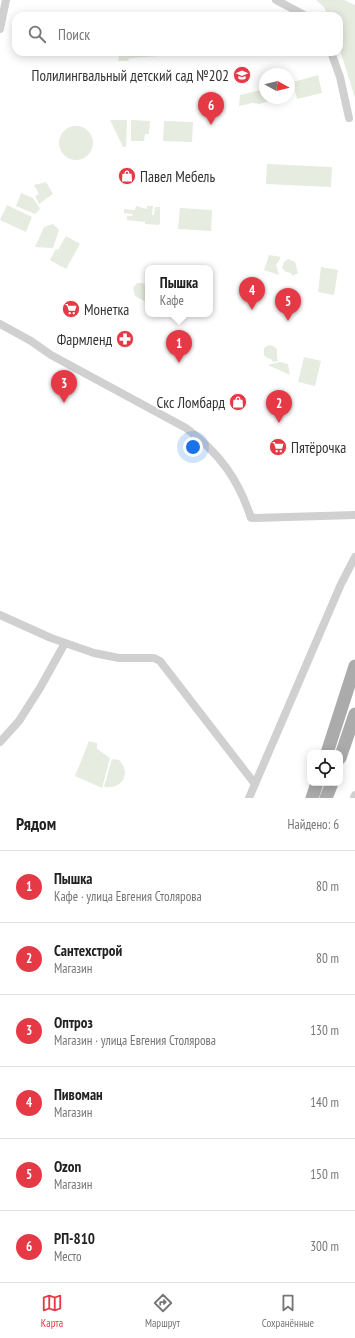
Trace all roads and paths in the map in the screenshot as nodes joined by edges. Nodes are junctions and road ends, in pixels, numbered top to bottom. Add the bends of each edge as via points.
1 (6, 0) edge
2 (276, 0) edge
3 (298, 12) edge
4 (0, 30) edge
5 (332, 56) edge
6 (349, 118) dead end
7 (0, 324) edge
8 (355, 515) edge
9 (355, 557) edge
10 (0, 615) edge
11 (65, 643) junction
12 (355, 666) edge
13 (355, 714) edge
14 (0, 742) edge
15 (328, 750) edge
16 (343, 750) edge
17 (255, 784) junction
18 (316, 786) edge
19 (331, 786) edge
20 (355, 794) edge
21 (249, 798) edge
22 (312, 798) edge
23 (326, 798) edge
24 (354, 798) edge

1 - 4 street
2 - 3 street
5 - 6 street
7 - 8 street via 51,355 186,428 214,452 230,472 251,518
9 - 17 street via 336,595
10 - 11 street
11 - 14 street via 19,721
11 - 17 street via 105,656 154,658 160,661
12 - 15 main road
13 - 16 main road
17 - 21 street
18 - 22 main road
19 - 23 main road
20 - 24 street

